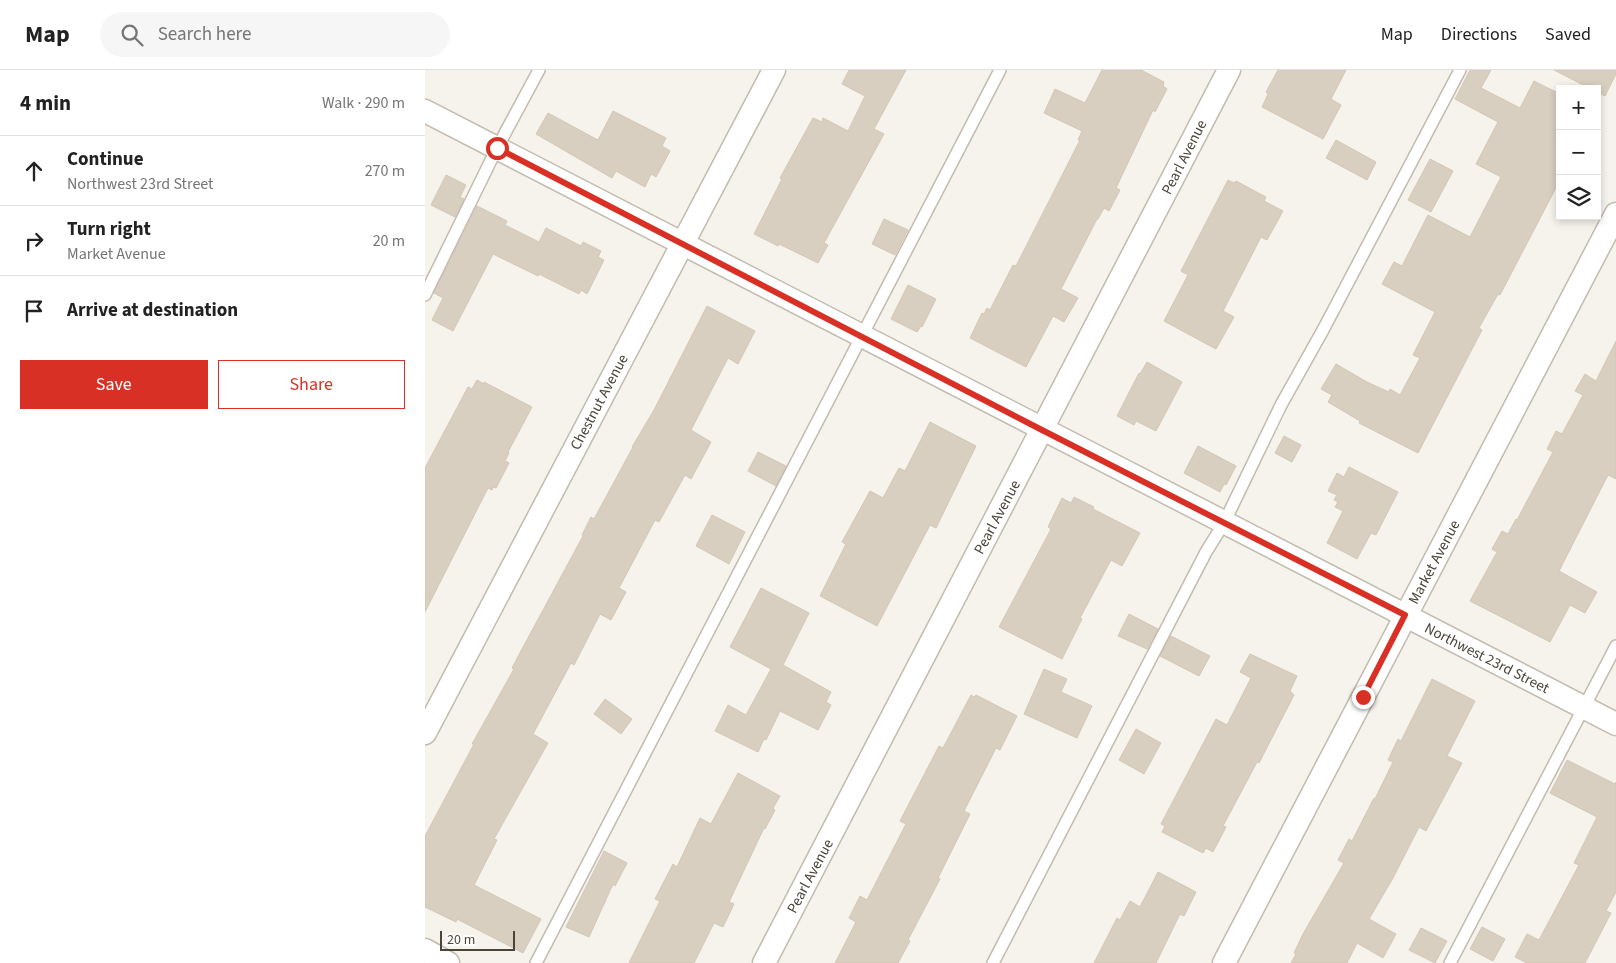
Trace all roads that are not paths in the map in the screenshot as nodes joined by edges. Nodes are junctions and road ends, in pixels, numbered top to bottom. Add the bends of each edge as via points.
1 (539, 70) edge
2 (774, 70) edge
3 (1000, 70) edge
4 (1229, 70) edge
5 (1459, 70) edge
6 (425, 111) edge
7 (497, 148) junction
8 (1616, 214) edge
9 (682, 244) junction
10 (425, 295) edge
11 (862, 337) junction
12 (1042, 430) junction
13 (1224, 523) junction
14 (1405, 615) junction
15 (1616, 646) edge
16 (1584, 708) junction
17 (1616, 724) edge
18 (425, 733) edge
19 (425, 950) edge
20 (448, 963) edge
21 (536, 963) edge
22 (764, 963) edge
23 (993, 963) edge
24 (1224, 963) edge
25 (1450, 963) edge

1 - 7 lane
2 - 9 street, Chestnut Avenue
3 - 11 lane
4 - 12 street, Pearl Avenue
5 - 13 lane via 1281,405
6 - 7 street, Northwest 23rd Street
7 - 9 street, Northwest 23rd Street
7 - 10 lane
8 - 14 street, Market Avenue
9 - 11 street, Northwest 23rd Street
9 - 18 street, Chestnut Avenue
11 - 12 street, Northwest 23rd Street
11 - 21 lane
12 - 13 street, Northwest 23rd Street
12 - 22 street, Pearl Avenue
13 - 14 street, Northwest 23rd Street
13 - 23 lane
14 - 16 street, Northwest 23rd Street
14 - 24 street, Market Avenue
15 - 16 lane
16 - 17 street, Northwest 23rd Street
16 - 25 lane
19 - 20 street

